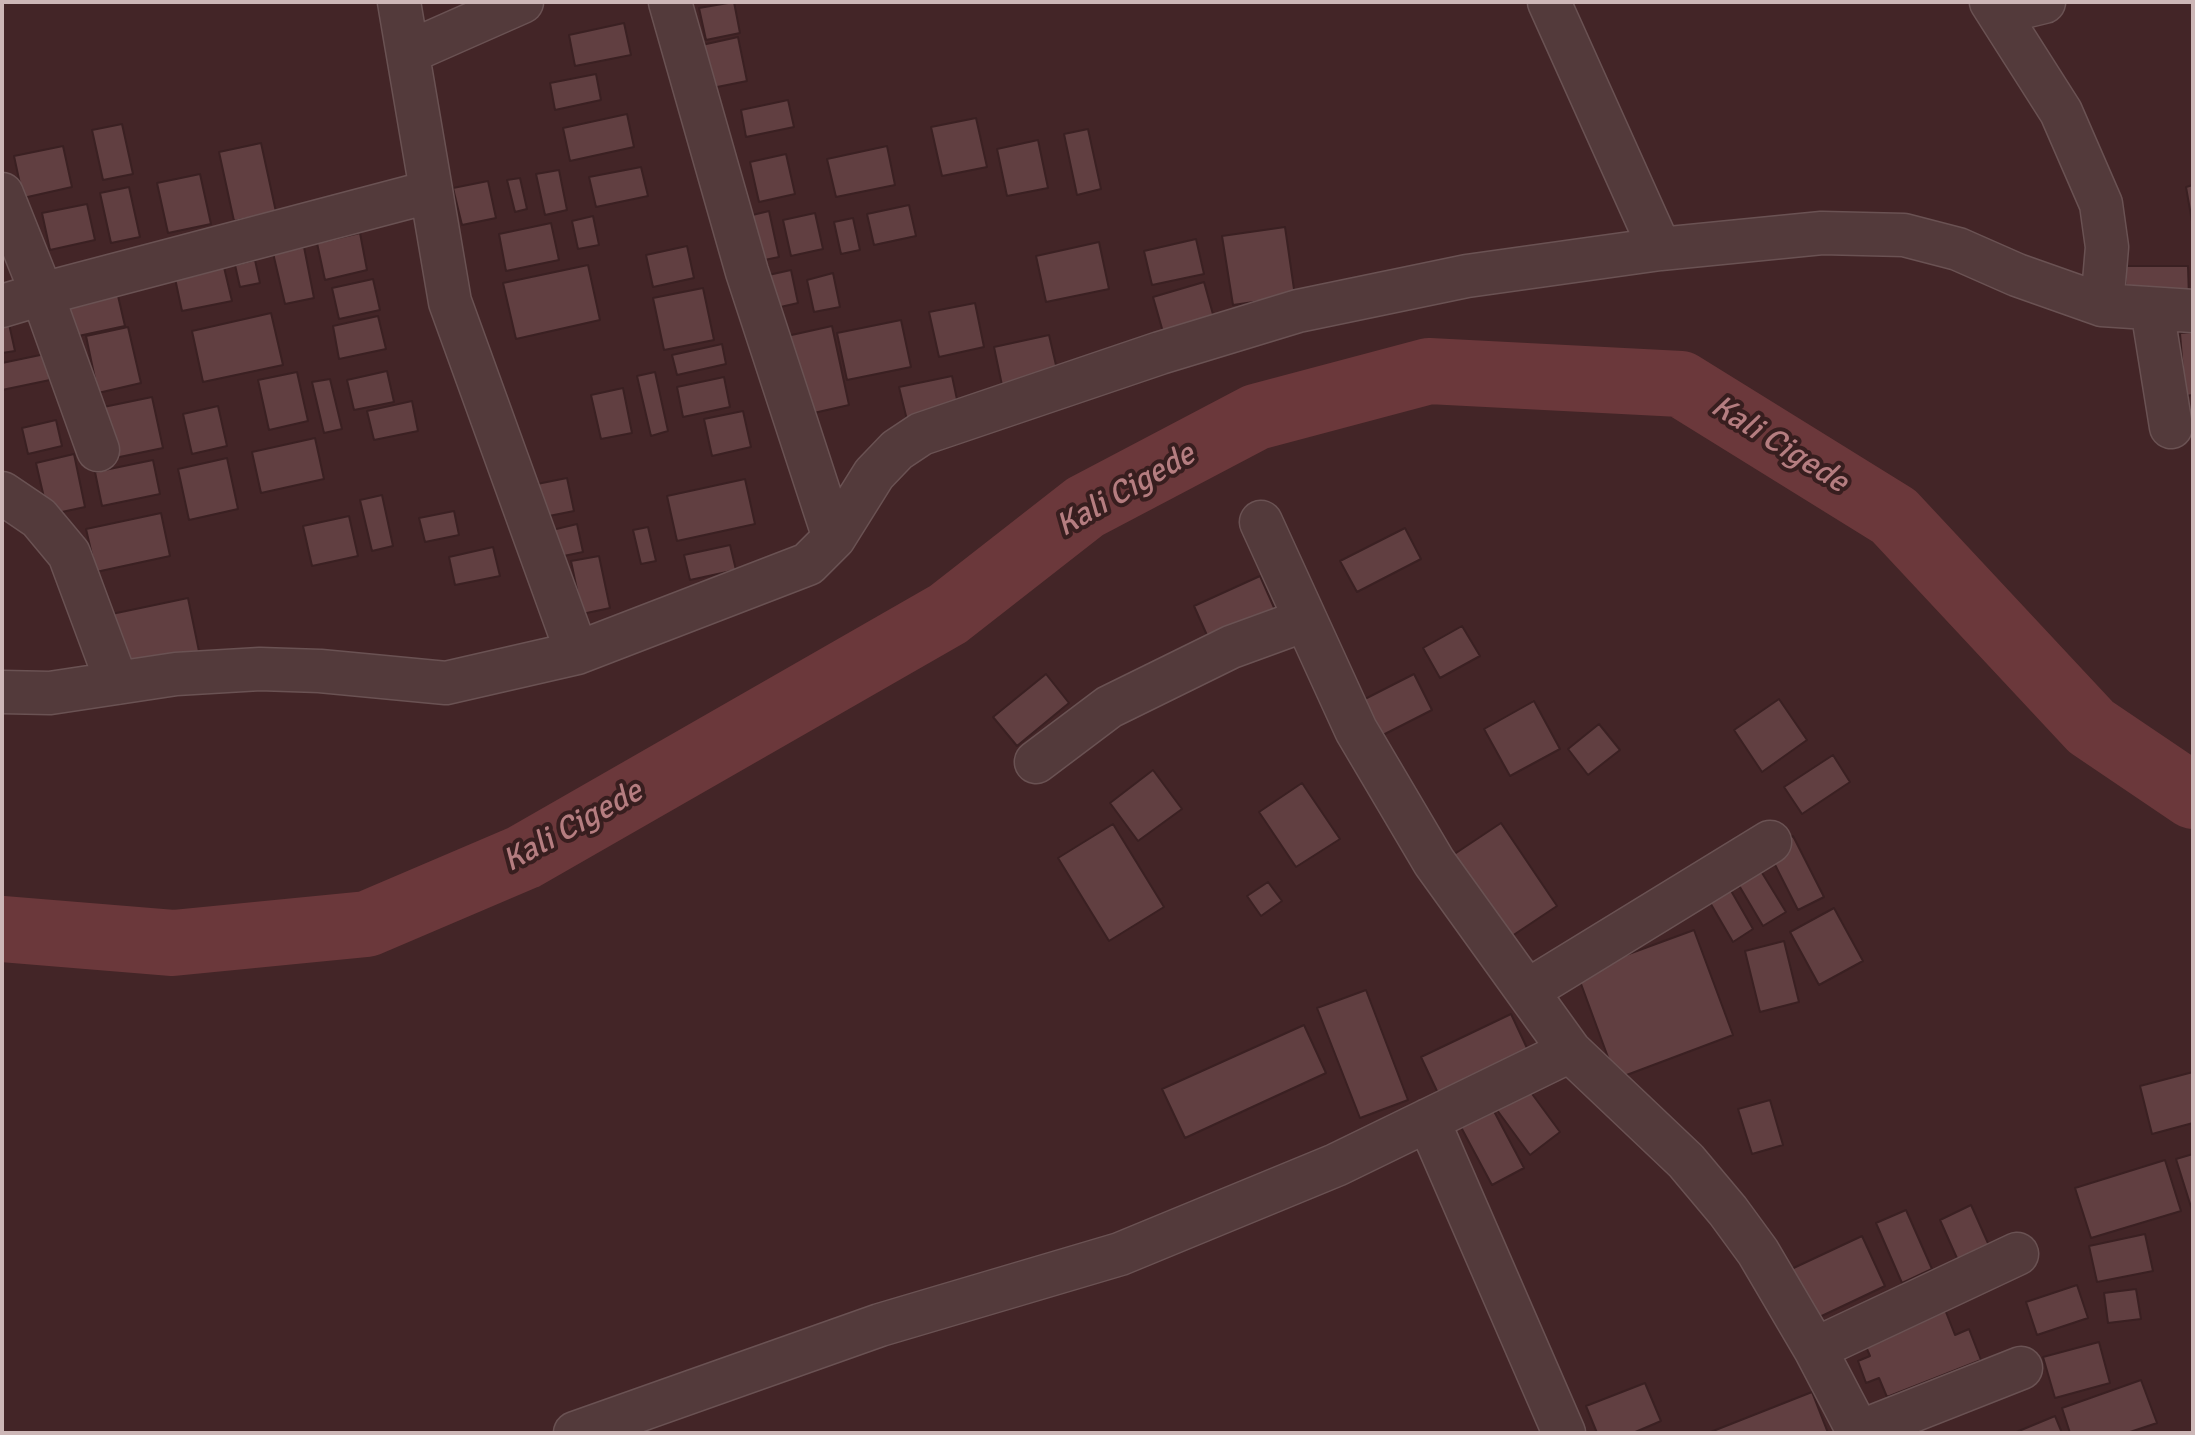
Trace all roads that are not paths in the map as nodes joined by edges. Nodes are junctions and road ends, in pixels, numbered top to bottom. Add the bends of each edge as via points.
1 (399, 2) edge
2 (522, 2) edge
3 (670, 2) edge
4 (1549, 2) edge
5 (2044, 2) edge
6 (1995, 7) edge
7 (409, 52) junction
8 (429, 192) junction
9 (2, 194) edge
10 (1660, 249) junction
11 (42, 294) junction
12 (2102, 305) junction
13 (2, 306) edge
14 (2152, 309) junction
15 (2193, 311) edge
16 (2171, 427) dead end
17 (98, 450) dead end
18 (2, 493) edge
19 (1261, 522) dead end
20 (834, 538) junction
21 (1305, 620) junction
22 (577, 653) junction
23 (117, 683) junction
24 (2, 692) edge
25 (1036, 762) dead end
26 (1770, 842) dead end
27 (1527, 991) junction
28 (1570, 1051) junction
29 (1428, 1120) junction
30 (2017, 1254) dead end
31 (1815, 1349) junction
32 (2021, 1368) dead end
33 (1859, 1432) edge
34 (575, 1433) edge
35 (1564, 1433) edge

1 - 7 street
2 - 7 street
3 - 20 street via 747,272
4 - 10 street
5 - 6 street
6 - 12 street via 2061,112 2101,204 2107,247
7 - 8 street
8 - 11 street
8 - 22 street via 450,302
9 - 11 street
10 - 12 street via 1822,233 1904,235 1958,249
10 - 20 street via 1467,276 1298,311 921,434 874,474
11 - 13 street
11 - 17 street
12 - 14 street
14 - 15 street
14 - 16 street
18 - 23 street via 39,518 69,554
19 - 21 street
20 - 22 street via 808,564 777,578
21 - 25 street via 1231,647 1109,707
21 - 27 street via 1391,794
22 - 23 street via 446,683 260,669
23 - 24 street via 50,693
26 - 27 street
27 - 28 street
28 - 29 street
28 - 31 street via 1686,1161 1728,1211
29 - 34 street via 1336,1165 1120,1254 880,1325
29 - 35 street
30 - 31 street
31 - 33 street
32 - 33 street

